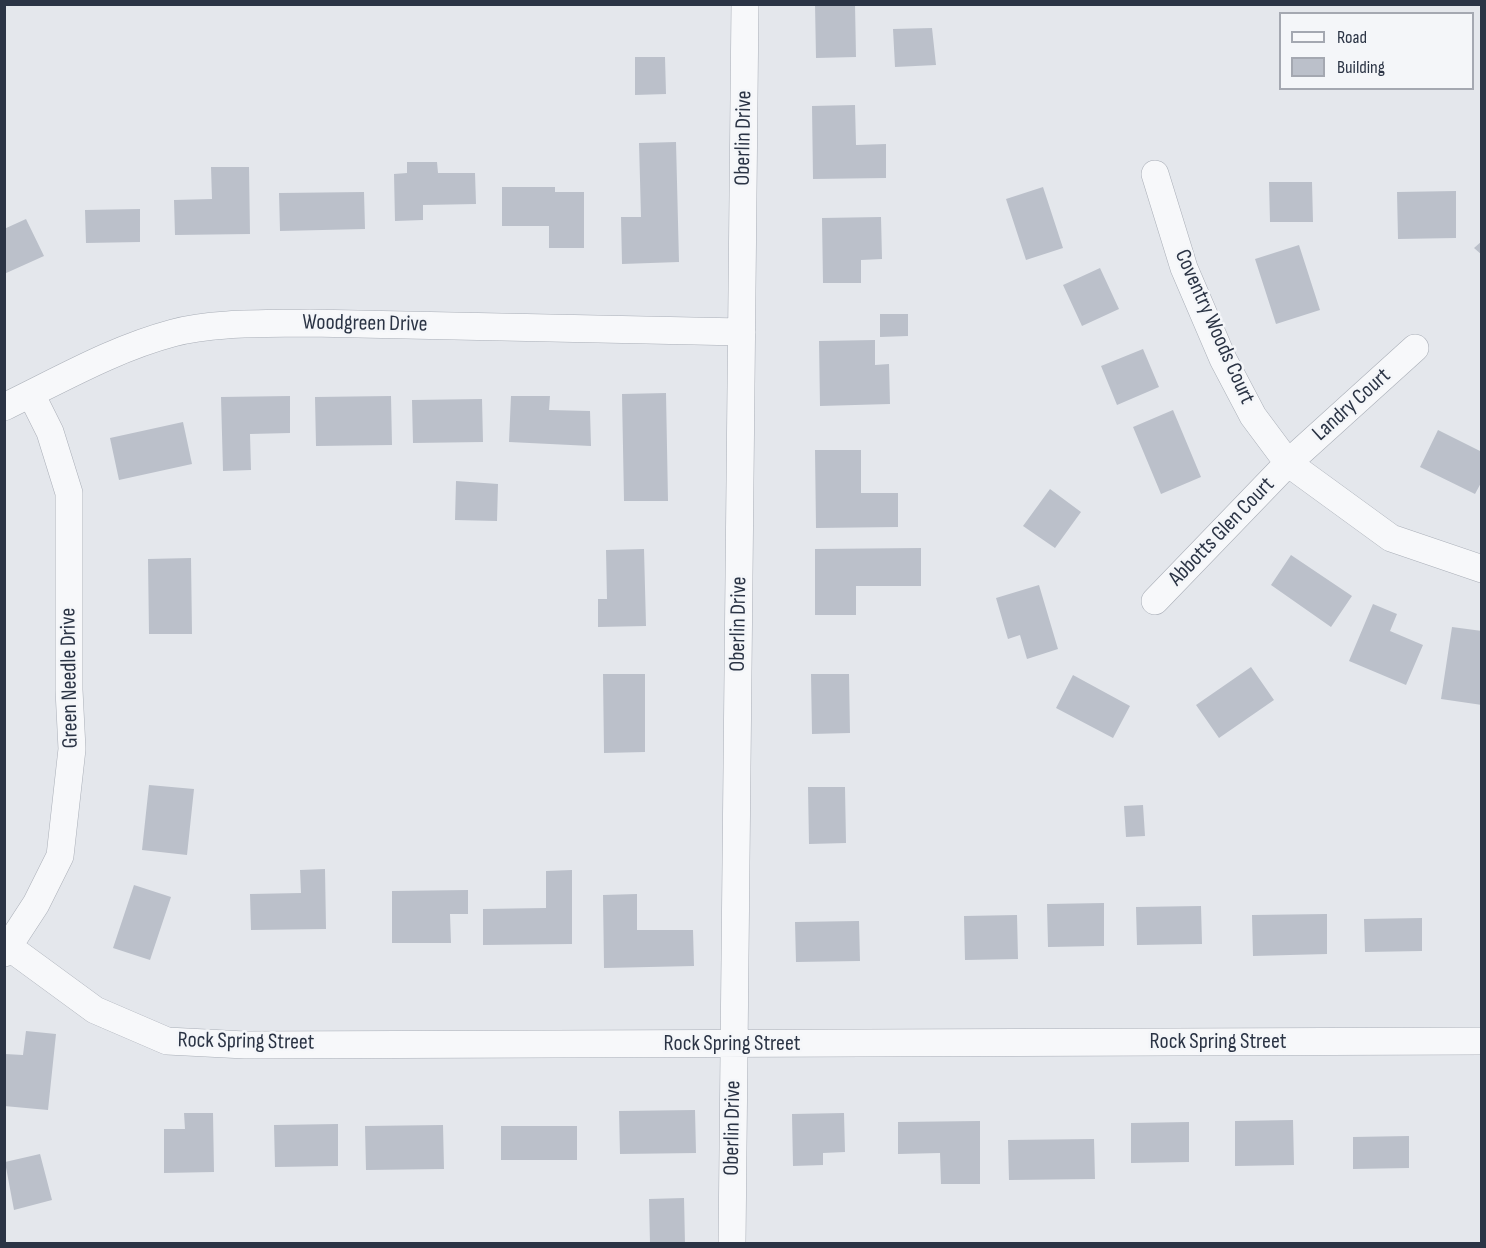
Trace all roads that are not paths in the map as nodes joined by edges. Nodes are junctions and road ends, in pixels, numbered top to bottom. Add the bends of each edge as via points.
1 (745, 4) edge
2 (1155, 174) dead end
3 (742, 332) junction
4 (1415, 348) dead end
5 (31, 394) junction
6 (4, 407) edge
7 (1288, 463) junction
8 (1482, 569) edge
9 (1155, 601) dead end
10 (7, 950) edge
11 (1482, 1041) edge
12 (734, 1044) junction
13 (732, 1244) edge

1 - 3 street, Oberlin Drive
2 - 7 street, Coventry Woods Court via 1184,268 1223,359 1253,416
3 - 5 street, Woodgreen Drive via 245,325 174,333 111,354
3 - 12 street, Oberlin Drive
4 - 7 street, Landry Court
5 - 6 street, Woodgreen Drive
5 - 10 street, Green Needle Drive via 50,432 69,493 72,749 60,856
7 - 8 street, Coventry Woods Court via 1391,538
7 - 9 street, Abbotts Glen Court
10 - 12 street, Rock Spring Street via 94,1010 167,1041 245,1045
11 - 12 street, Rock Spring Street
12 - 13 street, Oberlin Drive

